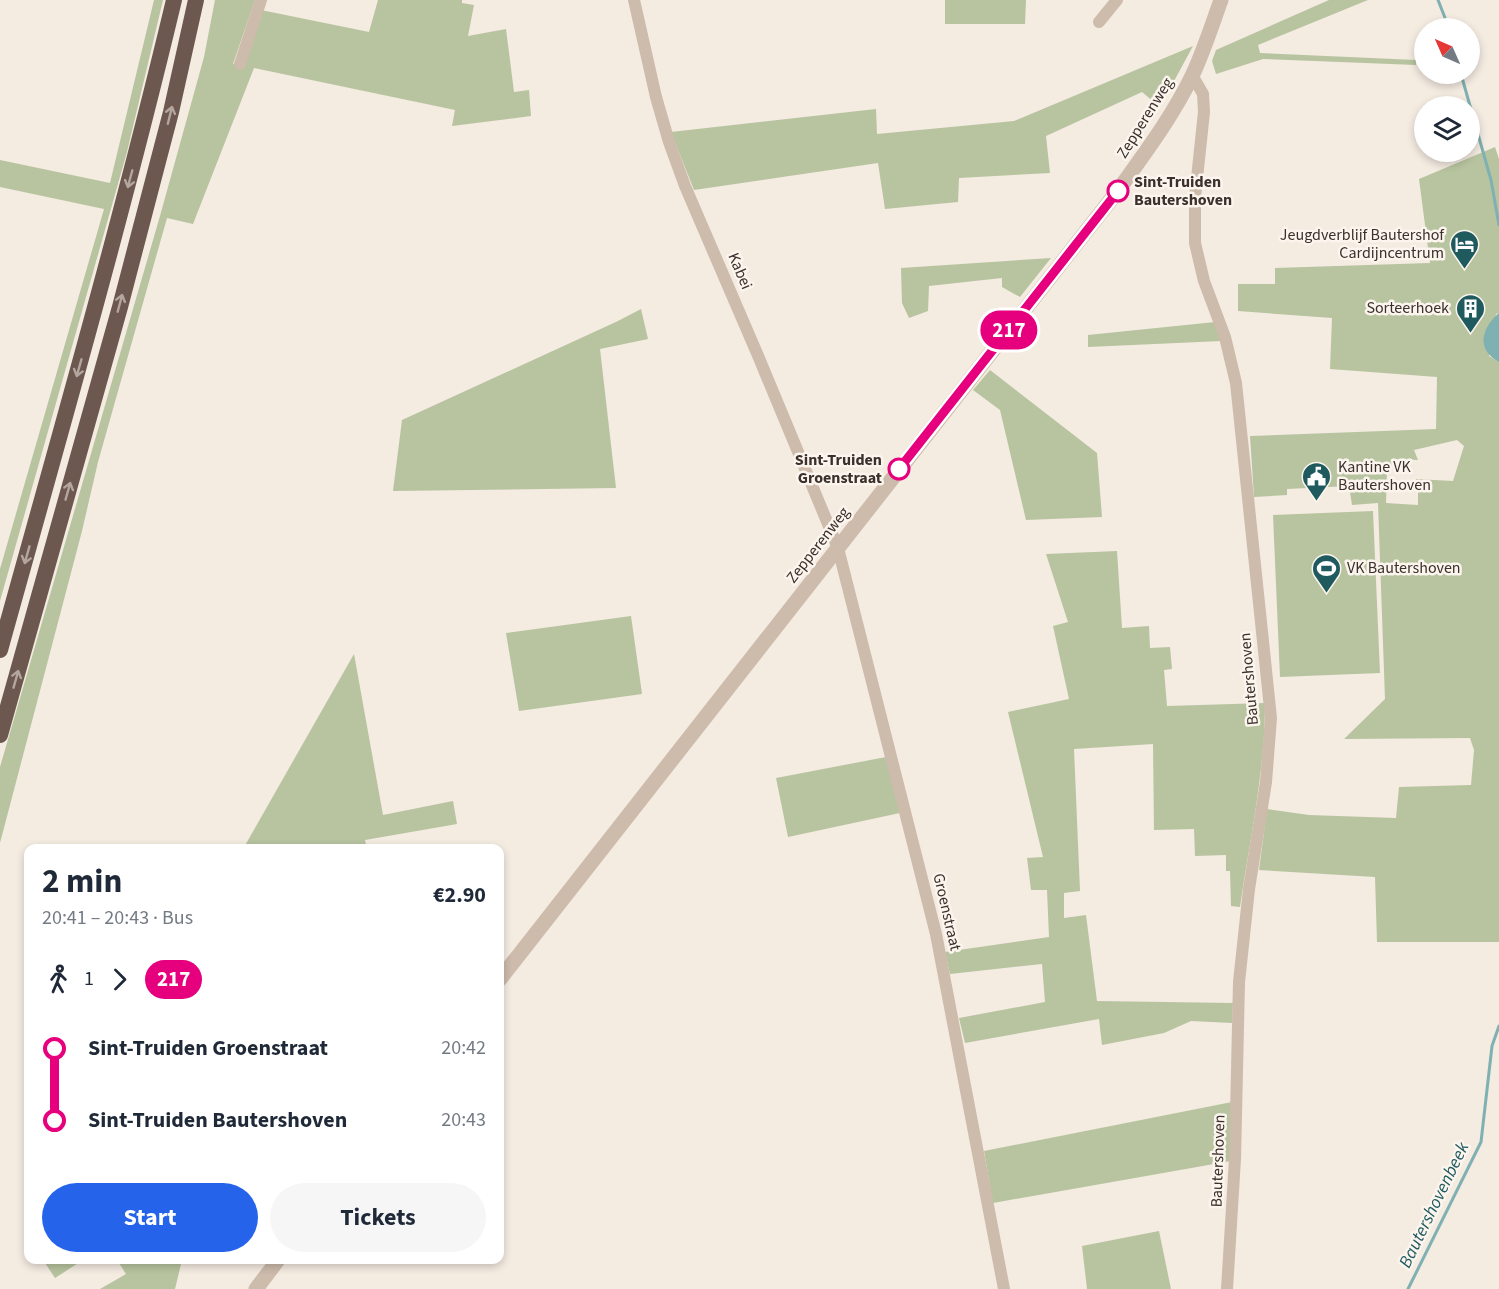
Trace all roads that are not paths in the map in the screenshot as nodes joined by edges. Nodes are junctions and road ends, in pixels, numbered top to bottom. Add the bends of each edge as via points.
1 (174, 0) edge
2 (196, 0) edge
3 (261, 0) edge
4 (634, 0) edge
5 (1117, 0) edge
6 (1221, 0) edge
7 (1099, 22) dead end
8 (240, 64) dead end
9 (1192, 75) junction
10 (838, 548) junction
11 (0, 650) edge
12 (0, 735) edge
13 (504, 974) edge
14 (275, 1264) edge
15 (256, 1289) edge
16 (1004, 1289) edge
17 (1227, 1289) edge

1 -> 11 highway via 99,295
12 -> 2 highway via 120,307
3 - 8 street
4 - 10 street, Kabei via 656,96 685,186
5 - 7 street
6 - 9 street, Zepperenweg
9 - 10 street, Zepperenweg via 1172,112 1117,192
9 - 17 street, Bautershoven via 1203,94 1204,112 1195,197 1195,243 1236,383 1271,718 1239,982 1236,1159
10 - 13 street, Zepperenweg
10 - 16 street, Groenstraat via 936,934
14 - 15 street

